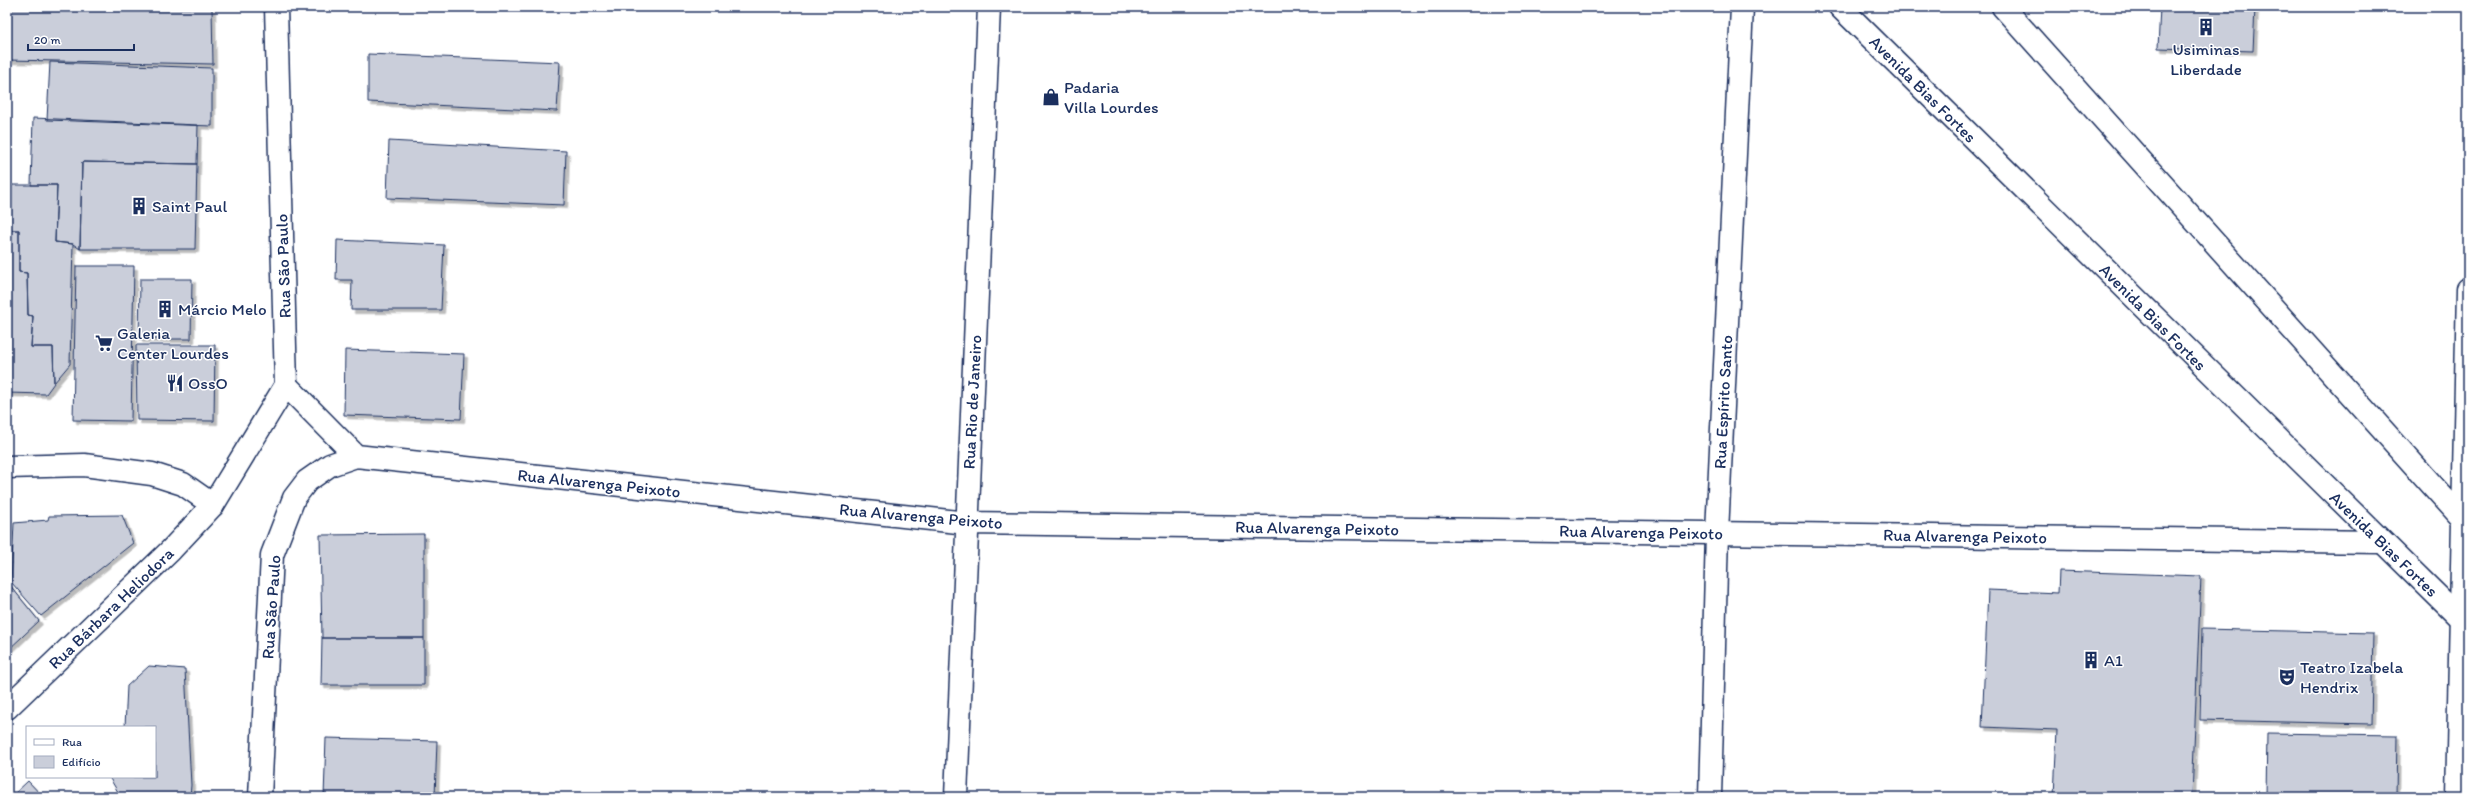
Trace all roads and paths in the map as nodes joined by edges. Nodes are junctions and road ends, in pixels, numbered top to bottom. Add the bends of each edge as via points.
1 (276, 7) edge
2 (989, 7) edge
3 (1742, 7) edge
4 (1840, 7) edge
5 (2003, 7) edge
6 (2468, 289) edge
7 (286, 385) junction
8 (356, 456) junction
9 (7, 467) edge
10 (213, 505) junction
11 (2465, 521) edge
12 (967, 524) junction
13 (1717, 533) junction
14 (2381, 542) junction
15 (2464, 622) edge
16 (7, 708) edge
17 (260, 797) edge
18 (956, 797) edge
19 (1710, 797) edge
20 (2456, 797) edge

1 - 7 street, Rua São Paulo
2 - 12 street, Rua Rio de Janeiro
3 - 13 street, Rua Espírito Santo
4 - 14 street, Avenida Bias Fortes
5 - 11 street
6 - 11 street
7 - 8 street
7 - 10 street
8 - 12 street, Rua Alvarenga Peixoto
8 - 17 street, Rua São Paulo via 330,465 307,481 294,498 272,555
9 - 10 street via 84,465 152,474 183,484
10 - 16 street, Rua Bárbara Heliodora via 170,551
11 - 15 street
12 - 13 street, Rua Alvarenga Peixoto
12 - 18 street, Rua Rio de Janeiro
13 - 14 street, Rua Alvarenga Peixoto
13 - 19 street, Rua Espírito Santo
14 - 15 street, Avenida Bias Fortes
15 - 20 street

